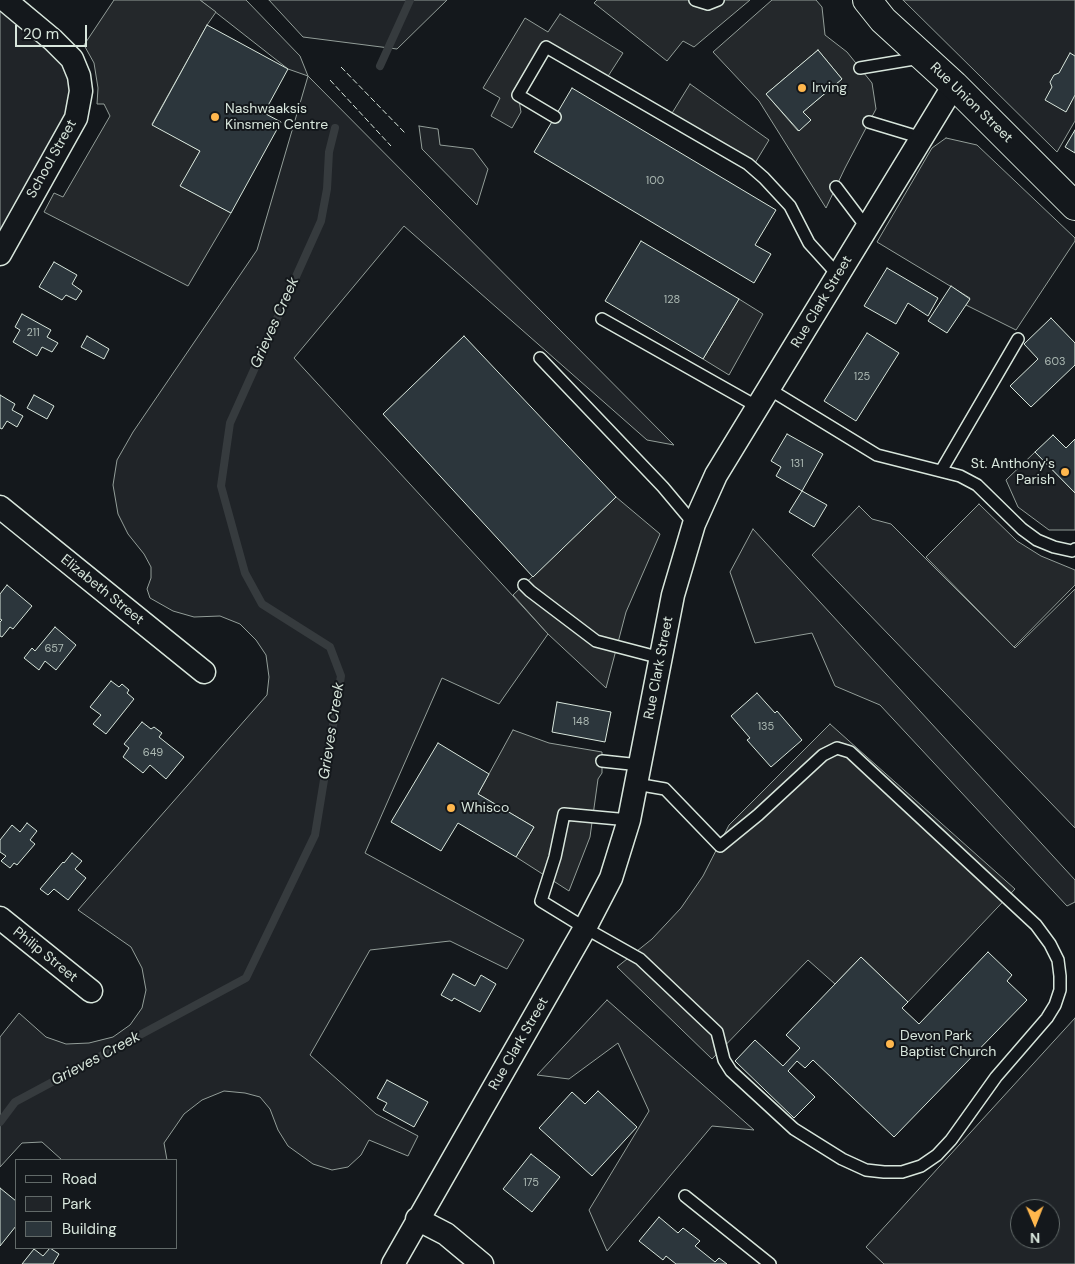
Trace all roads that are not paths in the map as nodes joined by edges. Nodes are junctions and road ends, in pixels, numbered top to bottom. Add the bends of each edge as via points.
1 (5, 0) edge
2 (695, 0) edge
3 (718, 0) edge
4 (867, 0) edge
5 (924, 58) junction
6 (860, 68) dead end
7 (954, 86) junction
8 (555, 117) dead end
9 (869, 122) dead end
10 (922, 138) junction
11 (836, 187) dead end
12 (1075, 206) edge
13 (867, 228) junction
14 (0, 254) edge
15 (838, 275) junction
16 (602, 319) dead end
17 (1018, 339) dead end
18 (540, 358) dead end
19 (763, 398) junction
20 (941, 471) junction
21 (0, 507) edge
22 (694, 524) junction
23 (1075, 550) edge
24 (524, 585) dead end
25 (661, 658) junction
26 (204, 672) dead end
27 (602, 761) dead end
28 (638, 775) junction
29 (628, 820) junction
30 (0, 918) edge
31 (585, 928) junction
32 (91, 992) dead end
33 (685, 1196) dead end
34 (417, 1219) junction
35 (393, 1264) edge
36 (482, 1264) edge
37 (770, 1264) edge

1 - 14 street, School Street via 72,60 81,91 76,118
2 - 3 lane via 708,4
4 - 5 main road, Rue Union Street
5 - 6 lane
5 - 7 main road, Rue Union Street
7 - 10 street, Rue Clark Street
7 - 12 main road, Rue Union Street
8 - 15 lane via 518,95 546,47 748,164 790,206 809,243
9 - 10 lane
10 - 13 street, Rue Clark Street
11 - 13 lane
13 - 15 street, Rue Clark Street
15 - 19 street, Rue Clark Street
16 - 19 lane
17 - 20 lane
18 - 22 lane via 664,487
19 - 20 lane via 877,455
19 - 22 street, Rue Clark Street via 716,475
20 - 23 lane via 977,485 1037,540
21 - 26 street, Elizabeth Street
22 - 25 street, Rue Clark Street via 673,595
24 - 25 lane via 596,641
25 - 28 street, Rue Clark Street
27 - 28 lane
28 - 29 street, Rue Clark Street
28 - 31 lane via 665,790 720,846 823,755 837,748 850,752 1036,925 1058,960 1058,998 1047,1018 996,1077 937,1155 921,1166 902,1172 866,1170 794,1128 731,1071 724,1060 717,1032 640,959
29 - 31 street, Rue Clark Street via 611,878
29 - 31 lane via 564,814 541,901
30 - 32 street, Philip Street
31 - 34 street, Rue Clark Street
33 - 37 lane
34 - 35 street, Rue Clark Street
34 - 36 street via 446,1234

